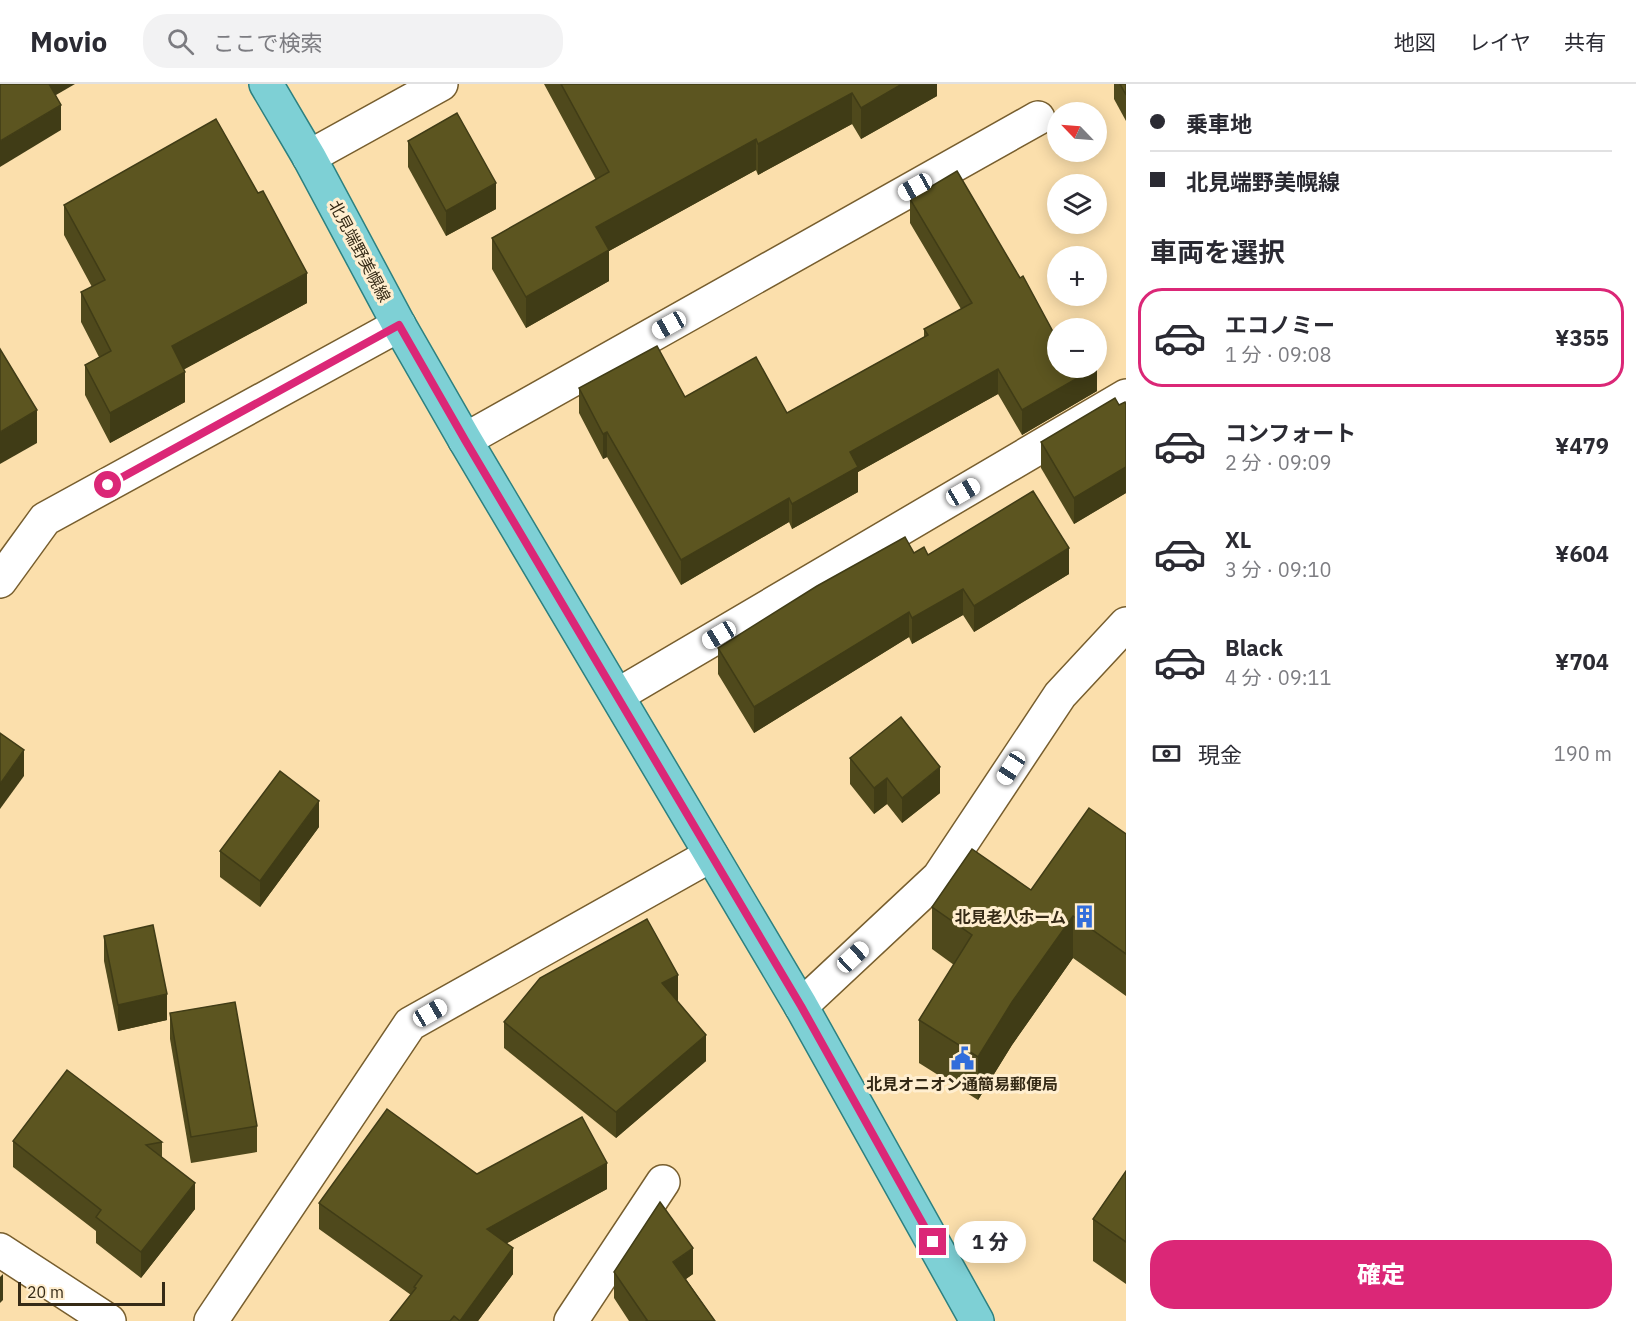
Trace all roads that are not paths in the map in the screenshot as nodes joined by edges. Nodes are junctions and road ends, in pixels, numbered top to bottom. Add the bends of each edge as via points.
1 (266, 84) edge
2 (441, 84) edge
3 (1038, 118) dead end
4 (309, 157) junction
5 (399, 325) junction
6 (1126, 396) edge
7 (465, 440) junction
8 (0, 582) edge
9 (1126, 624) edge
10 (618, 695) junction
11 (711, 855) junction
12 (801, 1006) junction
13 (663, 1182) dead end
14 (0, 1250) edge
15 (109, 1321) edge
16 (211, 1321) edge
17 (571, 1321) edge
18 (977, 1321) edge

1 - 4 main road, 北見端野美幌線
2 - 4 street
3 - 7 street
4 - 5 main road, 北見端野美幌線
5 - 7 main road, 北見端野美幌線
5 - 8 street via 45,519
6 - 10 street
7 - 10 main road, 北見端野美幌線
9 - 12 street via 1059,695 939,877
10 - 11 main road, 北見端野美幌線
11 - 12 main road, 北見端野美幌線
11 - 16 street via 410,1024
12 - 18 main road, 北見端野美幌線
13 - 17 street
14 - 15 street

